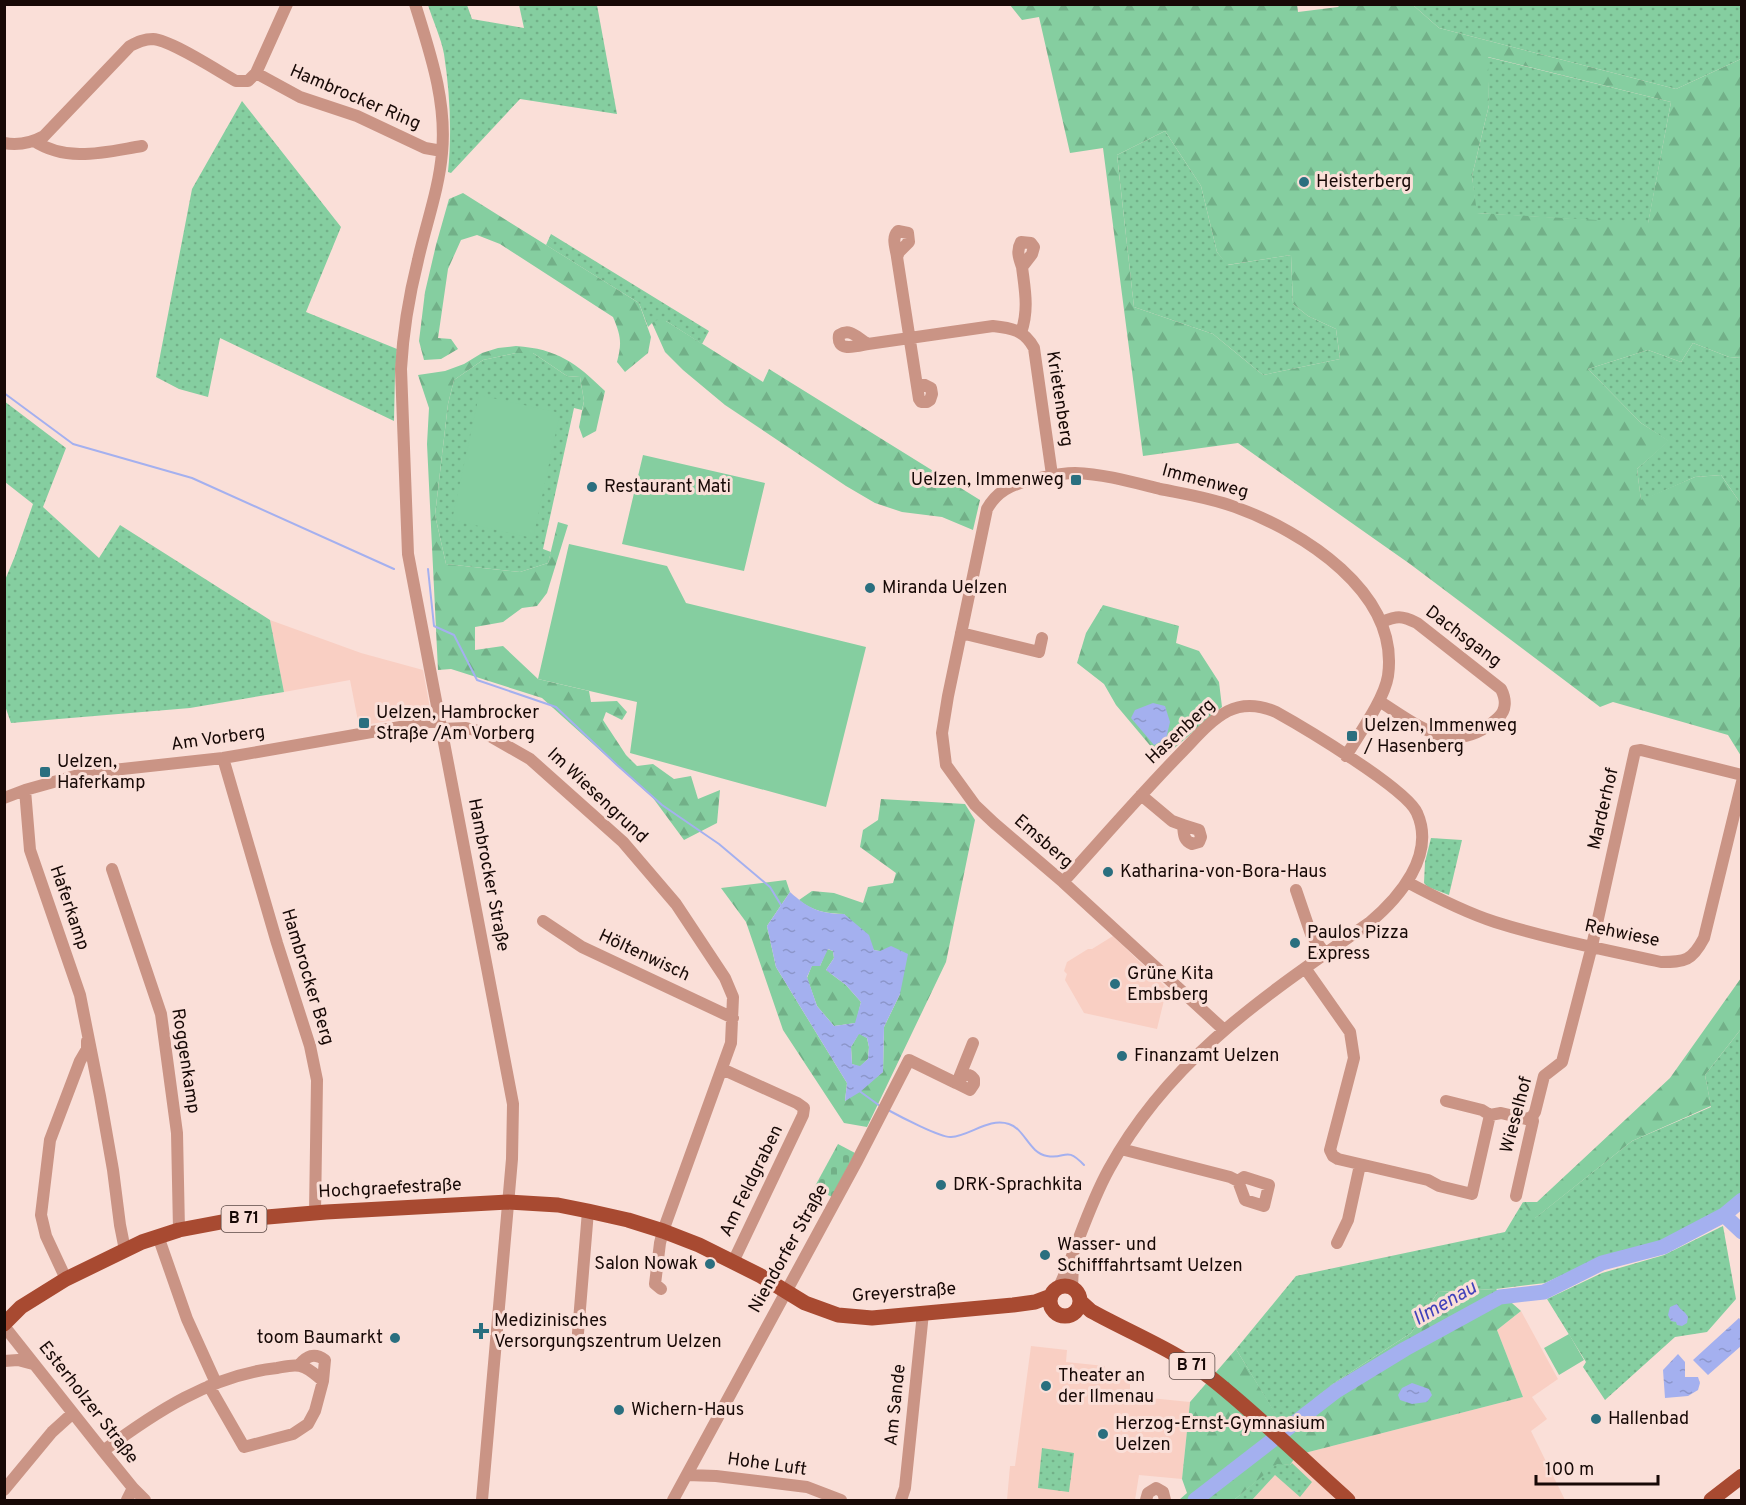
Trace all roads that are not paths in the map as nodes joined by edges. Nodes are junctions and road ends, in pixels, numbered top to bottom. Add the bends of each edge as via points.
1 (415, 4) edge
2 (287, 7) edge
3 (256, 73) junction
4 (33, 141) junction
5 (4, 143) edge
6 (142, 146) dead end
7 (442, 151) junction
8 (897, 257) dead end
9 (1022, 267) dead end
10 (1021, 333) junction
11 (908, 338) junction
12 (868, 344) dead end
13 (916, 384) dead end
14 (1052, 475) junction
15 (987, 509) joint
16 (1380, 622) junction
17 (961, 633) junction
18 (1042, 638) dead end
19 (1379, 701) junction
20 (440, 725) junction
21 (1346, 756) junction
22 (224, 758) junction
23 (1742, 775) edge
24 (1742, 782) edge
25 (25, 790) junction
26 (1141, 795) junction
27 (4, 798) edge
28 (1183, 825) dead end
29 (112, 869) dead end
30 (1063, 882) junction
31 (1407, 882) junction
32 (1296, 890) dead end
33 (543, 921) dead end
34 (1592, 946) junction
35 (1325, 954) junction
36 (1305, 968) junction
37 (733, 1018) junction
38 (1223, 1029) junction
39 (87, 1037) junction
40 (973, 1043) dead end
41 (722, 1069) junction
42 (1446, 1101) dead end
43 (1491, 1115) junction
44 (1532, 1117) junction
45 (1120, 1149) junction
46 (1360, 1165) junction
47 (1238, 1181) dead end
48 (1516, 1196) dead end
49 (508, 1202) junction
50 (588, 1211) junction
51 (315, 1213) junction
52 (179, 1230) junction
53 (663, 1231) junction
54 (158, 1236) junction
55 (1337, 1243) dead end
56 (125, 1250) junction
57 (733, 1262) junction
58 (66, 1279) junction
59 (661, 1289) dead end
60 (786, 1291) junction
61 (1063, 1296) junction
62 (923, 1313) junction
63 (4, 1325) edge
64 (578, 1333) dead end
65 (1133, 1334) junction
66 (4, 1361) edge
67 (33, 1364) junction
68 (299, 1365) junction
69 (323, 1381) junction
70 (213, 1384) junction
71 (73, 1413) junction
72 (103, 1451) junction
73 (687, 1475) junction
74 (1742, 1476) edge
75 (133, 1488) junction
76 (4, 1490) edge
77 (127, 1500) edge
78 (145, 1500) edge
79 (482, 1500) edge
80 (673, 1500) edge
81 (841, 1500) edge
82 (901, 1500) edge
83 (1146, 1500) edge
84 (1164, 1500) edge
85 (1348, 1500) edge
86 (1711, 1500) edge

1 - 7 street, Hambrocker Straße via 440,95
2 - 3 street
3 - 4 street via 248,81 236,81 166,43 141,40 130,46 44,136
3 - 7 street, Hambrocker Ring via 300,97 357,116 425,148
4 - 5 street
4 - 6 street via 74,155
7 - 20 street, Hambrocker Straße via 405,316 401,369 408,554
8 - 11 street
9 - 10 street via 1026,319
10 - 11 street via 993,326
10 - 14 street, Krietenberg via 1034,348
11 - 12 street
11 - 13 street
14 - 15 street, Immenweg via 1000,492
14 - 16 street, Immenweg via 1104,476 1213,500 1256,515 1333,561 1357,584
15 - 17 street, Emsberg
16 - 19 street, Immenweg via 1389,660 1388,677
16 - 19 street, Dachsgang via 1405,617 1417,623 1501,689 1506,704 1500,717 1480,732 1449,738 1432,734
17 - 18 street via 1039,652
17 - 30 street, Emsberg via 942,733 946,765 975,804
19 - 21 street, Immenweg
20 - 22 street, Am Vorberg
20 - 37 street, Im Wiesengrund via 483,732 530,759 623,842 675,904 725,978 733,997
20 - 49 street, Hambrocker Straße via 513,1104
21 - 26 street, Hasenberg via 1264,706 1244,706 1228,711 1212,723
21 - 31 street, Hasenberg via 1416,810 1422,846
22 - 25 street, Am Vorberg via 75,776
22 - 51 street, Hambrocker Berg via 315,1069
23 - 34 street, Marderhof via 1641,750 1635,752
24 - 34 street, Rehwiese via 1704,938 1697,952 1681,962 1661,962
25 - 27 street, Am Vorberg
25 - 39 street, Haferkamp via 30,850 80,995
26 - 28 street
26 - 30 street, Hasenberg
29 - 52 street, Roggenkamp via 161,1014 177,1133
30 - 38 street, Emsberg
31 - 34 street, Rehwiese via 1495,922
31 - 35 street, Hasenberg via 1375,918
32 - 35 street via 1311,934
33 - 37 street, Höltenwisch via 582,947
34 - 44 street, Wieselhof via 1562,1062 1544,1076
35 - 36 street, Hasenberg
36 - 38 street, Hasenberg
36 - 46 street via 1350,1032 1354,1058 1330,1150 1338,1159
37 - 41 street, Im Wiesengrund
38 - 45 street, Hasenberg via 1159,1094
39 - 56 street, Haferkamp
39 - 58 street, Haferkamp via 87,1049 50,1140 41,1215
40 - 60 street, Niendorfer Straße via 958,1080 909,1060
41 - 53 street, Im Wiesengrund
41 - 57 street, Am Feldgraben via 804,1108
42 - 43 street
43 - 44 street
43 - 46 street via 1472,1194
44 - 48 street, Wieselhof
45 - 47 street
45 - 61 street, Hasenberg via 1088,1212
46 - 55 street via 1348,1220
49 - 50 main road, Hochgraefestraße / B 71
49 - 51 main road, Hochgraefestraße / B 71
49 - 79 street, Hambrocker Straße
50 - 53 main road, Hochgraefestraße / B 71
50 - 64 street
51 - 52 main road, Hochgraefestraße / B 71 via 232,1220
52 - 54 main road, Hochgraefestraße / B 71
53 - 57 main road, Hochgraefestraße / B 71
53 - 59 street, Im Wiesengrund via 655,1284
54 - 56 main road, Hochgraefestraße / B 71
54 - 70 street
56 - 58 main road, Hochgraefestraße / B 71
57 - 60 main road, Hochgraefestraße / B 71
58 - 63 main road, Hochgraefestraße / B 71 via 21,1307
60 - 62 main road, Greyerstraße / B 71 via 838,1315 872,1318
60 - 73 street, Niendorfer Straße
61 - 62 main road, Greyerstraße / B 71
61 - 65 main road, B 71
61 - 65 main road, B 71 via 1076,1311 1071,1314
62 - 82 street, Am Sande
63 - 67 street, Esterholzer Straße
65 - 85 main road, B 71 via 1210,1378
66 - 67 street via 18,1359
67 - 71 street, Esterholzer Straße
68 - 69 street
68 - 69 street via 319,1355 325,1360
68 - 70 street via 262,1369
69 - 70 street via 308,1424 293,1434 244,1447
70 - 72 street via 151,1416
71 - 72 street, Esterholzer Straße
71 - 76 street
72 - 75 street, Esterholzer Straße
73 - 80 street, Niendorfer Straße
73 - 81 street, Hohe Luft via 807,1487
74 - 86 main road
75 - 77 street
75 - 78 street, Esterholzer Straße
83 - 84 street via 1156,1488 1163,1491

